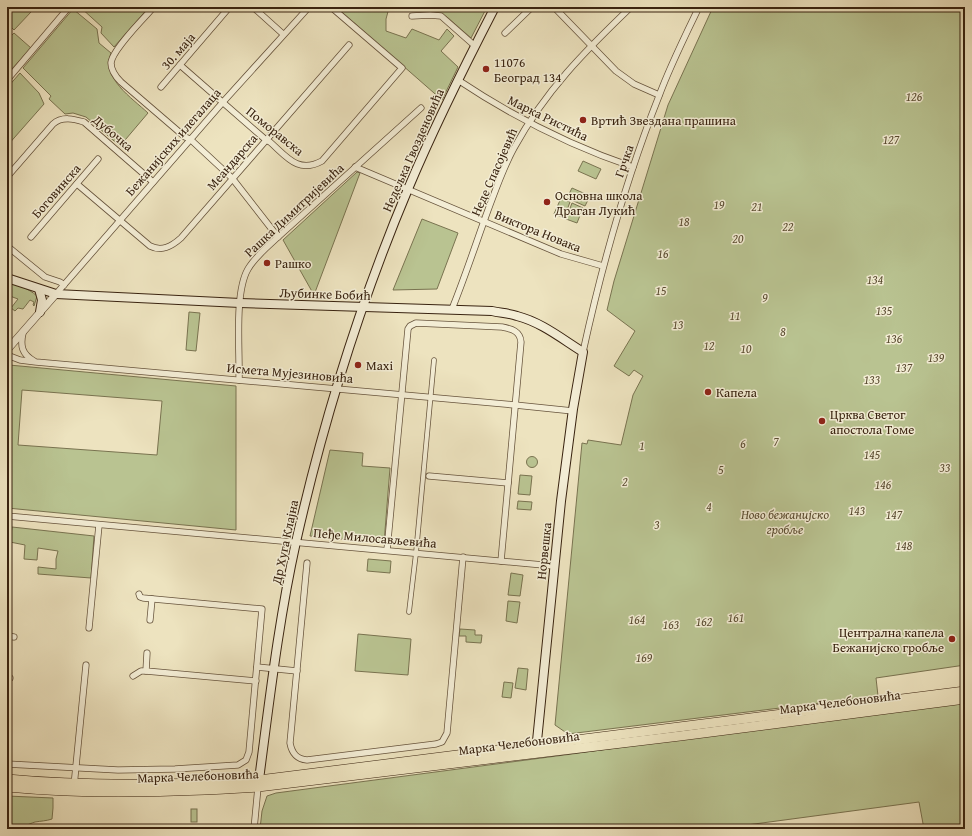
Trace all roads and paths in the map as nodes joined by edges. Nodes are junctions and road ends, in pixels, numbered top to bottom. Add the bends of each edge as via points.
1 (69, 7) edge
2 (154, 7) edge
3 (253, 7) edge
4 (309, 7) edge
5 (332, 7) edge
6 (495, 7) edge
7 (532, 7) edge
8 (554, 7) edge
9 (632, 7) edge
10 (699, 7) edge
11 (227, 10) dead end
12 (412, 16) dead end
13 (505, 33) dead end
14 (283, 34) junction
15 (349, 45) dead end
16 (591, 45) junction
17 (475, 46) junction
18 (180, 65) junction
19 (7, 80) edge
20 (458, 80) junction
21 (161, 87) dead end
22 (659, 95) junction
23 (222, 102) junction
24 (421, 108) dead end
25 (528, 122) junction
26 (190, 139) junction
27 (266, 140) junction
28 (98, 159) dead end
29 (355, 167) junction
30 (633, 167) junction
31 (7, 177) edge
32 (232, 178) junction
33 (153, 182) junction
34 (77, 184) junction
35 (408, 189) junction
36 (120, 220) junction
37 (484, 221) junction
38 (31, 237) dead end
39 (278, 237) junction
40 (7, 246) edge
41 (603, 266) junction
42 (7, 278) edge
43 (64, 285) junction
44 (38, 289) junction
45 (56, 294) junction
46 (240, 303) junction
47 (362, 307) junction
48 (452, 310) junction
49 (40, 312) junction
50 (23, 332) junction
51 (7, 350) edge
52 (583, 352) junction
53 (7, 355) edge
54 (434, 360) dead end
55 (36, 362) junction
56 (239, 380) junction
57 (336, 389) junction
58 (401, 395) junction
59 (431, 398) junction
60 (515, 405) junction
61 (573, 411) junction
62 (430, 476) dead end
63 (508, 483) junction
64 (7, 516) edge
65 (98, 525) junction
66 (296, 542) junction
67 (387, 550) junction
68 (416, 553) junction
69 (463, 557) junction
70 (501, 560) junction
71 (307, 563) dead end
72 (554, 566) junction
73 (139, 594) dead end
74 (152, 599) junction
75 (409, 612) dead end
76 (150, 620) dead end
77 (89, 628) dead end
78 (7, 636) edge
79 (14, 637) dead end
80 (147, 653) dead end
81 (86, 665) dead end
82 (257, 667) junction
83 (274, 669) junction
84 (146, 671) junction
85 (297, 671) junction
86 (133, 676) dead end
87 (256, 681) junction
88 (965, 691) edge
89 (965, 699) edge
90 (736, 724) junction
91 (536, 750) junction
92 (7, 764) edge
93 (76, 769) junction
94 (7, 779) edge
95 (258, 783) junction
96 (7, 787) edge
97 (74, 787) junction
98 (254, 829) edge

1 - 19 street
2 - 26 street via 115,52 111,66 121,82
3 - 14 street
4 - 14 street, Бежанијских илегалаца
5 - 27 street, Поморавска via 402,68 322,161 301,166
6 - 17 main road, Недељка Гвозденовића
7 - 13 street
8 - 16 street
9 - 16 street, Неде Спасојевић
10 - 22 street, Грчка
11 - 18 street, 30. маја
12 - 17 street via 440,16
14 - 23 street, Бежанијских илегалаца
15 - 27 street, Меандарска
16 - 22 street via 618,74
16 - 25 street, Неде Спасојевић via 554,87
17 - 20 main road, Недељка Гвозденовића
18 - 21 street, 30. маја
18 - 23 street, Поморавска
20 - 25 street, Марка Ристића
20 - 35 main road, Недељка Гвозденовића
22 - 30 street, Грчка
23 - 26 street, Бежанијских илегалаца
23 - 27 street, Поморавска
24 - 29 street, Рашка Димитријевића
25 - 30 street, Марка Ристића
25 - 37 street, Неде Спасојевић via 504,169
26 - 32 street
26 - 33 street, Бежанијских илегалаца
27 - 32 street, Меандарска
28 - 34 street, Боговинска
29 - 35 street, Виктора Новака
29 - 39 street, Рашка Димитријевића
30 - 41 street, Грчка
31 - 33 street, Дубочка via 53,124 66,118 84,122
32 - 36 street, Меандарска via 181,238 170,246 160,249 150,246
32 - 39 street
33 - 36 street, Бежанијских илегалаца
34 - 36 street, Меандарска
34 - 38 street, Боговинска
35 - 37 street, Виктора Новака
35 - 47 main road, Недељка Гвозденовића
36 - 43 street, Бежанијских илегалаца
37 - 41 street, Виктора Новака via 561,254
37 - 48 street, Неде Спасојевић
39 - 46 street, Рашка Димитријевића via 248,269 241,288
40 - 43 street via 45,277
41 - 52 street, Грчка
42 - 44 main road, Љубинке Бобић
43 - 45 street, Бежанијских илегалаца
44 - 45 main road, Љубинке Бобић
44 - 49 main road via 42,300
45 - 46 main road, Љубинке Бобић
45 - 49 street
46 - 47 main road, Љубинке Бобић
46 - 56 street, Рашка Димитријевића
47 - 48 main road, Љубинке Бобић
47 - 57 main road, Др Хуга Клајна
48 - 52 main road, Љубинке Бобић via 492,311 524,318
49 - 50 street
50 - 51 street
50 - 55 street via 23,350
52 - 61 main road, Норвешка
53 - 55 street, Исмета Мујезиновића
54 - 59 street
55 - 56 street, Исмета Мујезиновића
56 - 57 street, Исмета Мујезиновића
57 - 58 street, Исмета Мујезиновића
57 - 66 main road, Др Хуга Клајна
58 - 59 street, Исмета Мујезиновића
58 - 60 street via 410,326 416,323 502,327 514,330 521,339
58 - 67 street
59 - 60 street, Исмета Мујезиновића
59 - 68 street
60 - 61 street, Исмета Мујезиновића
60 - 63 street
61 - 72 main road, Норвешка
62 - 63 street
63 - 70 street
64 - 65 street, Пеђе Милосављевића
65 - 66 street, Пеђе Милосављевића
65 - 77 street
66 - 67 street, Пеђе Милосављевића
66 - 83 main road, Др Хуга Клајна
67 - 68 street, Пеђе Милосављевића
68 - 69 street, Пеђе Милосављевића
68 - 75 street
69 - 70 street, Пеђе Милосављевића
69 - 85 street via 447,733 442,742 300,759 291,750 290,744
70 - 72 street, Пеђе Милосављевића
71 - 85 street
72 - 91 main road, Норвешка
73 - 74 street via 140,597
74 - 76 street
74 - 82 street via 262,609
78 - 79 street
80 - 84 street
81 - 93 street
82 - 83 street
82 - 87 street
83 - 85 street
83 - 95 main road, Др Хуга Клајна
84 - 86 street via 140,670
84 - 87 street
87 - 93 street, Марка Челебоновића via 249,752 246,760 240,765 216,768
88 - 90 main road, Марка Челебоновића
89 - 90 main road, Марка Челебоновића
90 - 91 main road, Марка Челебоновића
91 - 95 main road, Марка Челебоновића
92 - 93 street, Марка Челебоновића
93 - 97 street
94 - 97 main road, Марка Челебоновића
95 - 97 main road, Марка Челебоновића
95 - 98 street
96 - 97 main road, Марка Челебоновића

